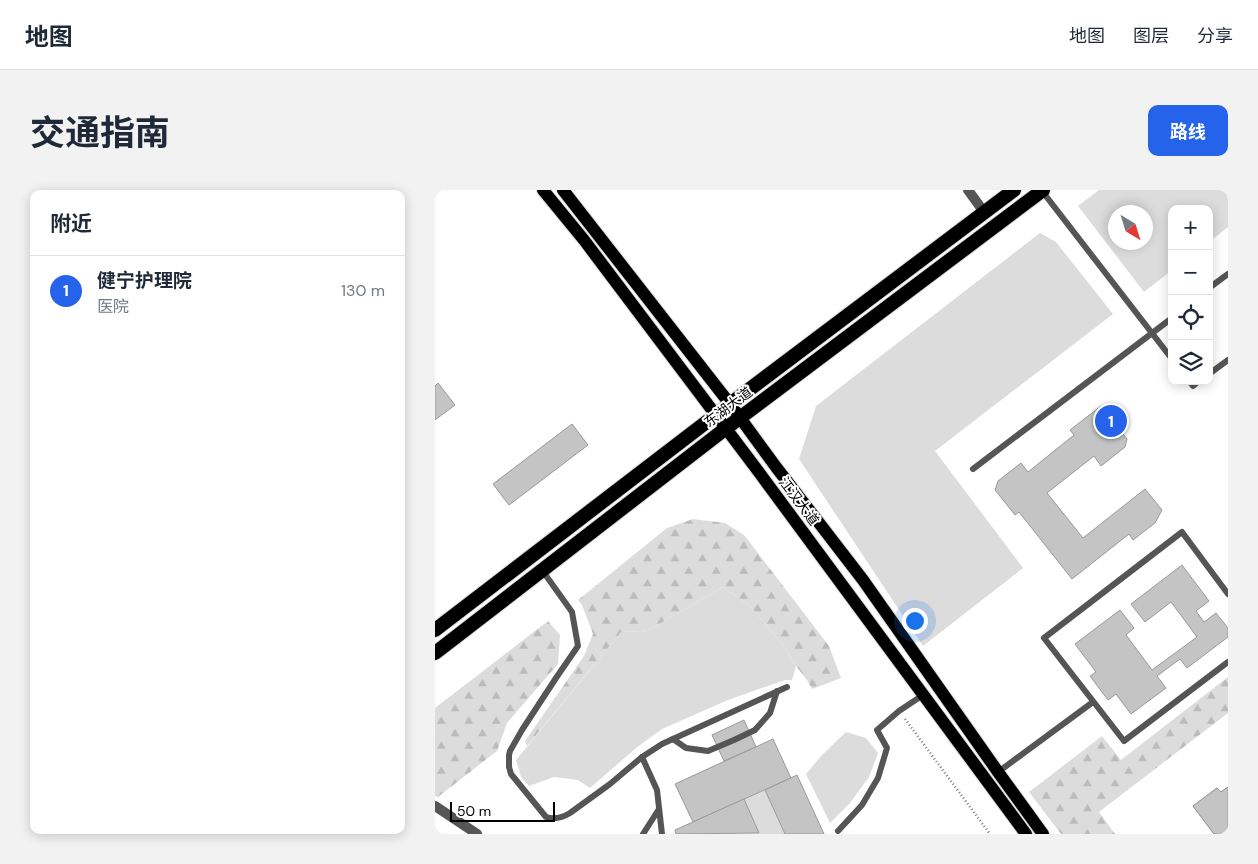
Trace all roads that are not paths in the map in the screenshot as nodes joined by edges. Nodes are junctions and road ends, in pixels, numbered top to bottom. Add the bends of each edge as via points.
1 (543, 190) edge
2 (563, 190) edge
3 (968, 190) edge
4 (1013, 190) edge
5 (1043, 190) edge
6 (984, 212) junction
7 (1228, 274) edge
8 (1213, 285) edge
9 (1168, 321) edge
10 (1152, 333) junction
11 (1168, 354) edge
12 (1228, 360) edge
13 (1213, 371) edge
14 (730, 404) junction
15 (715, 415) junction
16 (741, 418) junction
17 (725, 429) junction
18 (973, 469) dead end
19 (542, 570) junction
20 (1228, 594) edge
21 (435, 630) edge
22 (435, 653) edge
23 (1228, 662) edge
24 (787, 687) dead end
25 (777, 691) junction
26 (923, 695) junction
27 (1093, 702) junction
28 (673, 739) junction
29 (642, 757) junction
30 (998, 772) junction
31 (435, 806) edge
32 (659, 809) junction
33 (838, 831) dead end
34 (477, 834) edge
35 (643, 834) edge
36 (662, 834) edge
37 (1026, 834) edge
38 (1043, 834) edge

1 - 15 main road, 江汉大道
2 - 14 main road, 江汉大道
3 - 6 street
4 - 6 highway, 东湖大道
5 - 10 lane
5 - 16 highway, 东湖大道
6 - 14 highway, 东湖大道
7 - 8 lane
9 - 10 lane
10 - 11 lane
10 - 18 lane
12 - 13 lane
14 - 15 highway, 东湖大道
14 - 16 main road, 江汉大道
15 - 17 main road, 江汉大道
15 - 21 highway, 东湖大道
16 - 17 highway, 东湖大道
16 - 30 main road, 江汉大道 via 863,580
17 - 19 highway, 东湖大道
17 - 26 main road, 江汉大道
19 - 22 highway, 东湖大道
19 - 29 lane via 572,612 578,646 510,751 511,774 546,817 555,819 570,813
20 - 27 lane via 1182,532 1044,638
23 - 27 lane via 1124,741
24 - 25 lane
25 - 28 lane
25 - 28 lane via 770,713 755,730 734,740 708,752 686,748
26 - 33 lane via 877,730 887,748 878,778 862,805
26 - 37 main road, 江汉大道
27 - 30 lane
28 - 29 lane
29 - 32 lane via 657,790
30 - 38 main road, 江汉大道
31 - 34 street
32 - 35 lane
32 - 36 lane

